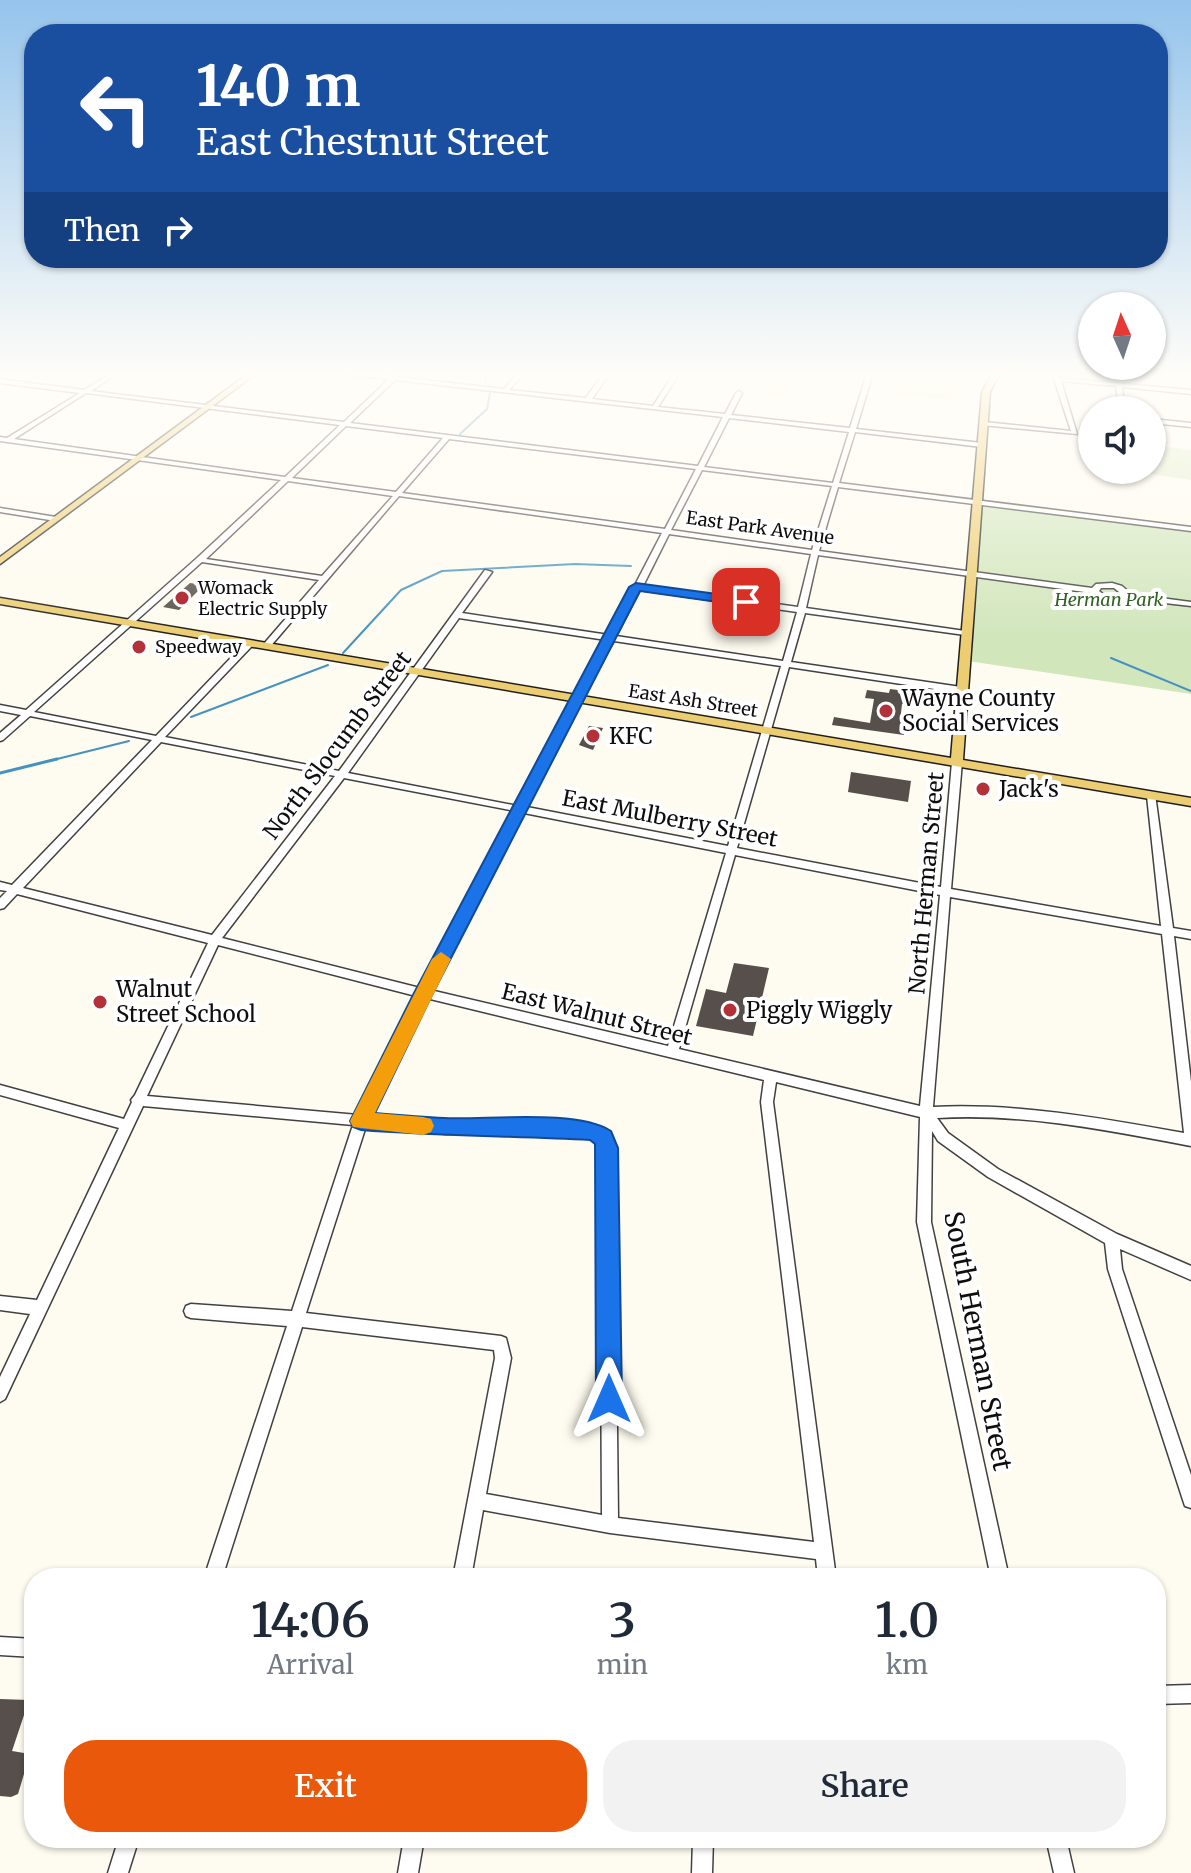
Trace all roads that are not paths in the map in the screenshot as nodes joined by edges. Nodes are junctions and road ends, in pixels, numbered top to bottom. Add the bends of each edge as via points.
1 (134, 460) edge
2 (154, 460) edge
3 (306, 460) edge
4 (427, 460) edge
5 (634, 460) edge
6 (704, 460) edge
7 (844, 460) edge
8 (980, 460) edge
9 (699, 469) junction
10 (285, 479) junction
11 (836, 486) junction
12 (397, 494) junction
13 (976, 503) junction
14 (0, 510) edge
15 (56, 519) junction
16 (1191, 529) edge
17 (667, 531) junction
18 (815, 552) junction
19 (200, 560) junction
20 (0, 561) edge
21 (488, 572) dead end
22 (972, 574) junction
23 (325, 579) junction
24 (636, 587) junction
25 (1094, 591) junction
26 (1128, 596) junction
27 (0, 601) edge
28 (1191, 604) edge
29 (802, 609) junction
30 (457, 615) junction
31 (128, 623) junction
32 (965, 633) junction
33 (612, 637) junction
34 (249, 644) junction
35 (266, 646) junction
36 (787, 662) junction
37 (417, 672) junction
38 (961, 690) junction
39 (575, 699) junction
40 (0, 708) edge
41 (29, 713) junction
42 (767, 731) junction
43 (0, 738) edge
44 (160, 738) junction
45 (957, 762) junction
46 (342, 774) junction
47 (1152, 796) junction
48 (1191, 802) edge
49 (522, 808) junction
50 (731, 851) junction
51 (0, 886) edge
52 (15, 890) junction
53 (946, 892) junction
54 (0, 905) edge
55 (1168, 931) junction
56 (1191, 935) edge
57 (215, 939) junction
58 (423, 993) junction
59 (672, 1053) junction
60 (771, 1077) junction
61 (0, 1090) edge
62 (137, 1100) junction
63 (926, 1113) junction
64 (361, 1121) junction
65 (127, 1125) junction
66 (1191, 1138) edge
67 (1112, 1239) junction
68 (1191, 1273) edge
69 (0, 1303) edge
70 (41, 1308) junction
71 (191, 1311) dead end
72 (296, 1319) junction
73 (0, 1394) edge
74 (1191, 1500) edge
75 (477, 1501) junction
76 (610, 1525) junction
77 (824, 1552) junction
78 (216, 1568) edge
79 (464, 1568) edge
80 (826, 1568) edge
81 (998, 1568) edge
82 (0, 1646) edge
83 (24, 1647) edge
84 (1191, 1694) edge
85 (1166, 1695) edge
86 (126, 1848) edge
87 (412, 1848) edge
88 (703, 1848) edge
89 (1058, 1848) edge
90 (118, 1873) edge
91 (408, 1873) edge
92 (702, 1873) edge
93 (1064, 1873) edge

1 - 15 main road
2 - 10 street, East Park Avenue
3 - 10 street
4 - 12 street
5 - 9 street
6 - 9 street
7 - 11 street
8 - 13 main road, North Herman Street
9 - 11 street
9 - 17 street
10 - 12 street, East Park Avenue
10 - 19 street
11 - 13 street
11 - 18 street
12 - 17 street, East Park Avenue
12 - 23 street
13 - 16 street
13 - 22 main road, North Herman Street
14 - 15 street
15 - 20 main road
17 - 18 street, East Park Avenue
17 - 24 street
18 - 22 street, East Park Avenue
18 - 29 street
19 - 23 street
19 - 31 street
21 - 30 street, North Slocumb Street
22 - 25 street, East Park Avenue
22 - 32 main road, North Herman Street
23 - 35 street
24 - 29 street
24 - 33 street
25 - 26 street, East Park Avenue via 1111,601
25 - 26 street, East Park Avenue via 1111,585
26 - 28 street, East Park Avenue
27 - 31 main road, East Ash Street
29 - 32 street
29 - 36 street
30 - 33 street
30 - 37 street, North Slocumb Street
31 - 34 main road, East Ash Street
31 - 41 street
32 - 38 main road, North Herman Street
33 - 36 street
33 - 39 street
34 - 35 main road, East Ash Street
34 - 44 street
35 - 37 main road, East Ash Street
36 - 38 street
36 - 42 street
37 - 39 main road, East Ash Street
37 - 46 street, North Slocumb Street
38 - 45 main road, North Herman Street
39 - 42 main road, East Ash Street
39 - 49 street
40 - 41 street, East Mulberry Street
41 - 43 street
41 - 44 street, East Mulberry Street
42 - 45 main road, East Ash Street
42 - 50 street
44 - 46 street, East Mulberry Street
44 - 52 street
45 - 47 main road, East Ash Street
45 - 53 street, North Herman Street
46 - 49 street, East Mulberry Street
46 - 57 street, North Slocumb Street
47 - 48 main road, East Ash Street
47 - 55 street
49 - 50 street, East Mulberry Street
49 - 58 street
50 - 53 street, East Mulberry Street
50 - 59 street
51 - 52 street, East Walnut Street
52 - 54 street
52 - 57 street, East Walnut Street
53 - 55 street, East Mulberry Street
53 - 63 street, North Herman Street
55 - 56 street, East Mulberry Street
55 - 66 street
57 - 58 street, East Walnut Street
57 - 62 street, North Slocumb Street
58 - 59 street, East Walnut Street
58 - 64 street
59 - 60 street, East Walnut Street
60 - 63 street, East Walnut Street
60 - 77 street via 767,1102
61 - 65 street
62 - 64 street
62 - 65 street, North Slocumb Street
63 - 66 street, East Walnut Street via 1047,1114
63 - 67 street via 943,1137 993,1173
63 - 81 street, South Herman Street via 924,1222
64 - 72 street
64 - 76 street via 594,1131 603,1138
65 - 70 street, North Slocumb Street
67 - 68 street
67 - 74 street via 1115,1269
69 - 70 street
70 - 73 street, North Slocumb Street
71 - 72 street
72 - 75 street via 501,1343 503,1358
72 - 78 street
75 - 76 street
75 - 79 street
76 - 77 street
77 - 80 street
82 - 83 street
84 - 85 street
86 - 90 street
87 - 91 street
88 - 92 street
89 - 93 street

